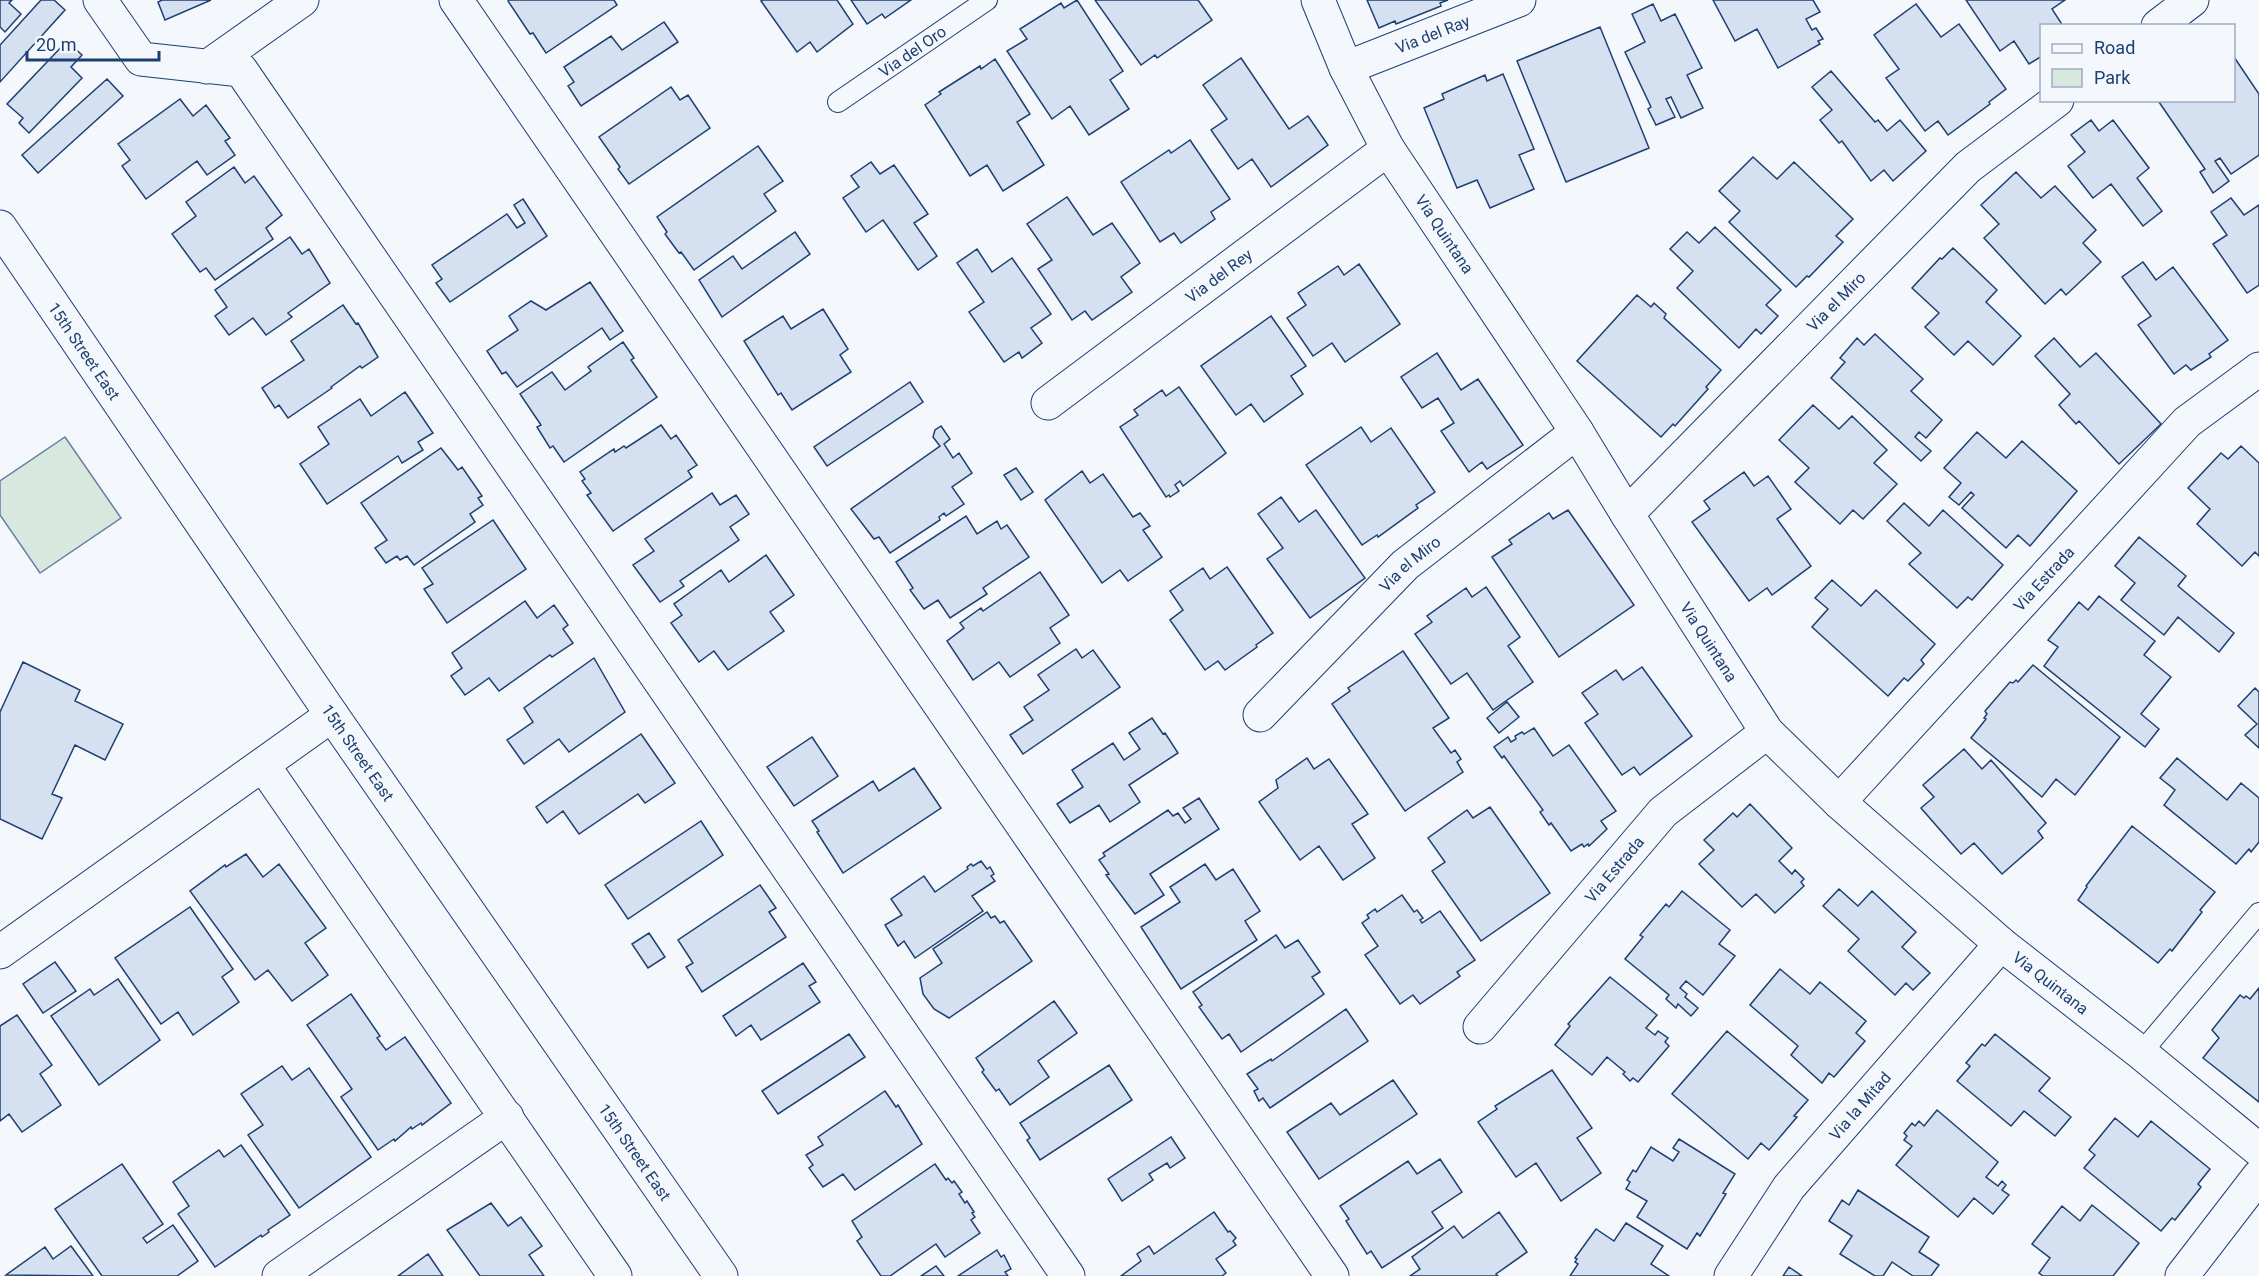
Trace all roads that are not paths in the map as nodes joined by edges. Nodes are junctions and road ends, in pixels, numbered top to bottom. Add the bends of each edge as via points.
1 (100, 0) edge
2 (302, 0) edge
3 (456, 0) edge
4 (987, 0) edge
5 (1318, 0) edge
6 (1520, 0) edge
7 (2192, 0) edge
8 (2161, 24) edge
9 (207, 67) junction
10 (1346, 68) junction
11 (838, 102) dead end
12 (2054, 102) edge
13 (1388, 149) junction
14 (0, 227) edge
15 (2259, 369) edge
16 (1048, 403) dead end
17 (1577, 432) junction
18 (1627, 514) junction
19 (332, 715) junction
20 (1260, 715) dead end
21 (1767, 732) junction
22 (262, 765) junction
23 (1839, 802) junction
24 (2259, 913) edge
25 (2001, 944) junction
26 (0, 952) edge
27 (1480, 1027) dead end
28 (2141, 1053) junction
29 (507, 1117) junction
30 (2259, 1150) edge
31 (2259, 1176) edge
32 (279, 1276) edge
33 (615, 1276) edge
34 (721, 1276) edge
35 (1068, 1276) edge
36 (1332, 1276) edge
37 (1731, 1276) edge
38 (2182, 1276) edge

1 - 9 street via 141,59
2 - 9 street
3 - 36 street
4 - 11 lane, Via del Oro
5 - 10 street, Via Quintana
6 - 10 street, Via del Ray
7 - 8 street
9 - 35 street via 241,70
10 - 13 street, Via Quintana
12 - 18 street, Via el Miro via 1968,167
13 - 16 street, Via del Rey
13 - 17 street, Via Quintana
14 - 19 street, 15th Street East
15 - 23 street, Via Estrada via 2187,422
17 - 18 street, Via Quintana
17 - 20 street, Via el Miro via 1405,565
18 - 21 street, Via Quintana
19 - 22 street
19 - 34 street, 15th Street East
21 - 23 street, Via Quintana
21 - 27 street, Via Estrada via 1662,812
22 - 26 street
22 - 29 street
23 - 25 street, Via Quintana
24 - 28 lane
25 - 28 street, Via Quintana
25 - 37 street, Via la Mitad via 1788,1187
28 - 30 street, Via Quintana
29 - 32 street
29 - 33 street
31 - 38 street

